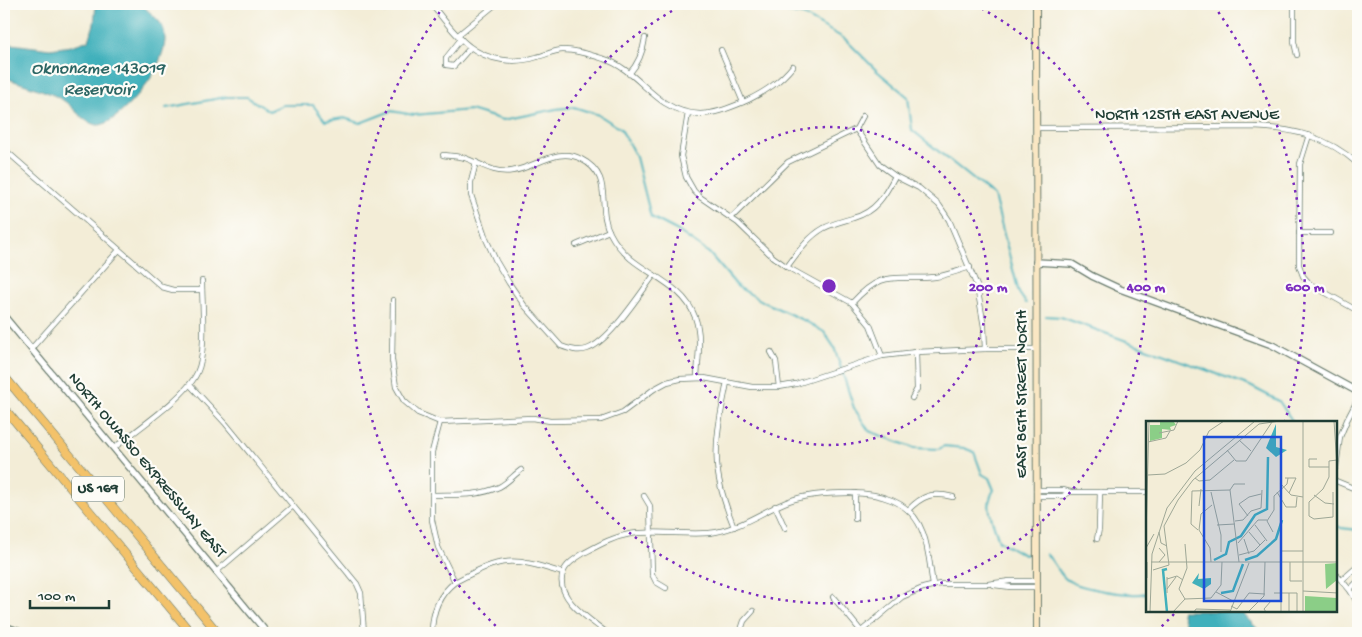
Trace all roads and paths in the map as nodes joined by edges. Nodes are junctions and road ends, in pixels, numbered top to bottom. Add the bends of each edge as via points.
1 (431, 4) edge
2 (496, 4) edge
3 (1036, 4) edge
4 (1294, 4) edge
5 (460, 37) junction
6 (645, 38) dead end
7 (470, 48) junction
8 (721, 50) dead end
9 (1297, 54) dead end
10 (793, 66) dead end
11 (629, 74) junction
12 (743, 102) junction
13 (688, 113) junction
14 (863, 116) dead end
15 (1036, 128) junction
16 (856, 130) junction
17 (1309, 135) junction
18 (4, 149) edge
19 (443, 155) dead end
20 (476, 162) junction
21 (1358, 164) edge
22 (895, 176) junction
23 (731, 218) junction
24 (609, 231) junction
25 (1299, 234) junction
26 (1332, 234) dead end
27 (576, 245) dead end
28 (119, 250) junction
29 (1036, 262) junction
30 (787, 267) junction
31 (970, 267) junction
32 (654, 275) junction
33 (202, 281) dead end
34 (202, 290) junction
35 (393, 300) dead end
36 (852, 303) junction
37 (1358, 311) edge
38 (4, 316) edge
39 (985, 348) junction
40 (30, 349) junction
41 (1036, 349) junction
42 (771, 352) dead end
43 (916, 352) junction
44 (882, 356) junction
45 (4, 376) edge
46 (697, 377) junction
47 (726, 382) junction
48 (190, 385) junction
49 (779, 387) junction
50 (1358, 392) edge
51 (912, 398) dead end
52 (1358, 399) edge
53 (4, 408) edge
54 (440, 422) junction
55 (114, 448) junction
56 (1337, 460) edge
57 (521, 470) dead end
58 (1337, 481) edge
59 (1358, 490) edge
60 (1100, 492) junction
61 (1146, 492) edge
62 (855, 493) junction
63 (1036, 493) junction
64 (432, 495) junction
65 (644, 496) dead end
66 (952, 497) dead end
67 (293, 506) junction
68 (775, 506) junction
69 (908, 510) junction
70 (855, 518) dead end
71 (734, 527) junction
72 (785, 528) dead end
73 (650, 533) junction
74 (1097, 539) dead end
75 (1358, 566) edge
76 (216, 572) junction
77 (563, 573) junction
78 (1337, 576) edge
79 (1342, 580) junction
80 (1358, 581) edge
81 (456, 582) junction
82 (1037, 584) junction
83 (933, 585) junction
84 (666, 588) dead end
85 (1350, 590) junction
86 (833, 598) dead end
87 (1358, 606) edge
88 (752, 611) dead end
89 (4, 626) edge
90 (860, 632) edge
91 (23, 633) edge
92 (191, 633) edge
93 (218, 633) edge
94 (267, 633) edge
95 (364, 633) edge
96 (432, 633) edge
97 (607, 633) edge
98 (740, 633) edge
99 (1037, 633) edge

1 - 5 street
2 - 5 street
3 - 15 main road, EAST 86TH STREET NORTH
4 - 9 street
5 - 7 street
5 - 7 street via 446,58 446,65 454,66
6 - 11 street via 639,61
7 - 11 street via 489,57 512,61 568,51 605,59
8 - 12 street
10 - 12 street via 775,85
11 - 13 street via 664,102
12 - 13 street via 715,113
13 - 23 street via 681,156 686,177 700,197
14 - 16 street
15 - 17 street, NORTH 125TH EAST AVENUE via 1270,127
15 - 29 main road, EAST 86TH STREET NORTH
16 - 22 street via 874,158
16 - 23 street via 788,162
17 - 21 street, NORTH 125TH EAST AVENUE via 1339,149
17 - 25 street via 1300,164
18 - 28 street
19 - 20 street
20 - 24 street via 494,170 512,171 556,156 574,156 590,164 600,177
20 - 32 street via 471,195 496,261 524,305 561,346 587,349 603,338
22 - 30 street via 880,202 862,215 822,229
22 - 31 street via 919,188 938,205 953,228
23 - 30 street
24 - 27 street
24 - 32 street via 625,253
25 - 26 street
25 - 37 street via 1299,265 1310,284
28 - 34 street via 162,287
28 - 40 street
29 - 41 main road, EAST 86TH STREET NORTH
29 - 50 street via 1072,264 1120,289 1272,345
30 - 36 street
31 - 36 street via 934,277 884,279 870,286
31 - 39 street via 981,301
32 - 46 street via 679,293 695,317 699,340
33 - 34 street
34 - 48 street via 202,351 198,372
35 - 54 street via 393,373 398,393 418,413
36 - 44 street via 870,325
38 - 40 street, NORTH OWASSO EXPRESSWAY EAST
39 - 41 street
39 - 43 street
40 - 55 street, NORTH OWASSO EXPRESSWAY EAST
41 - 63 main road, EAST 86TH STREET NORTH
42 - 49 street via 776,361
43 - 44 street
43 - 51 street via 917,389
44 - 49 street
45 - 93 highway, US 169
46 - 47 street
46 - 54 street via 666,382 623,412 602,420 533,418
47 - 49 street via 752,387
47 - 71 street via 718,424 717,464
48 - 55 street
48 - 67 street
52 - 56 street via 1340,437
53 - 92 highway, US 169
54 - 64 street via 432,452
55 - 76 street, NORTH OWASSO EXPRESSWAY EAST
57 - 64 street via 490,490 471,495
58 - 59 street
60 - 61 street
60 - 63 street via 1070,492 1063,496
60 - 74 street
62 - 68 street via 815,495
62 - 69 street via 889,498
62 - 70 street
63 - 82 main road, EAST 86TH STREET NORTH
64 - 81 street via 435,537 441,556
65 - 73 street via 650,506
66 - 69 street via 933,494
67 - 76 street
67 - 95 street via 357,584 361,592
68 - 71 street
68 - 72 street
69 - 83 street via 923,534
71 - 73 street via 709,532
73 - 77 street via 628,534 606,541 576,558
73 - 84 street via 652,574 656,582
75 - 79 street
76 - 94 street, NORTH OWASSO EXPRESSWAY EAST
77 - 81 street via 530,563 503,562 484,567
77 - 97 street via 562,586 566,598
78 - 79 street
79 - 85 street
80 - 85 street
81 - 96 street via 435,608
82 - 83 street via 1011,587
82 - 99 main road, EAST 86TH STREET NORTH
83 - 90 street via 902,598
85 - 87 street
86 - 90 street
88 - 98 street
89 - 91 street

